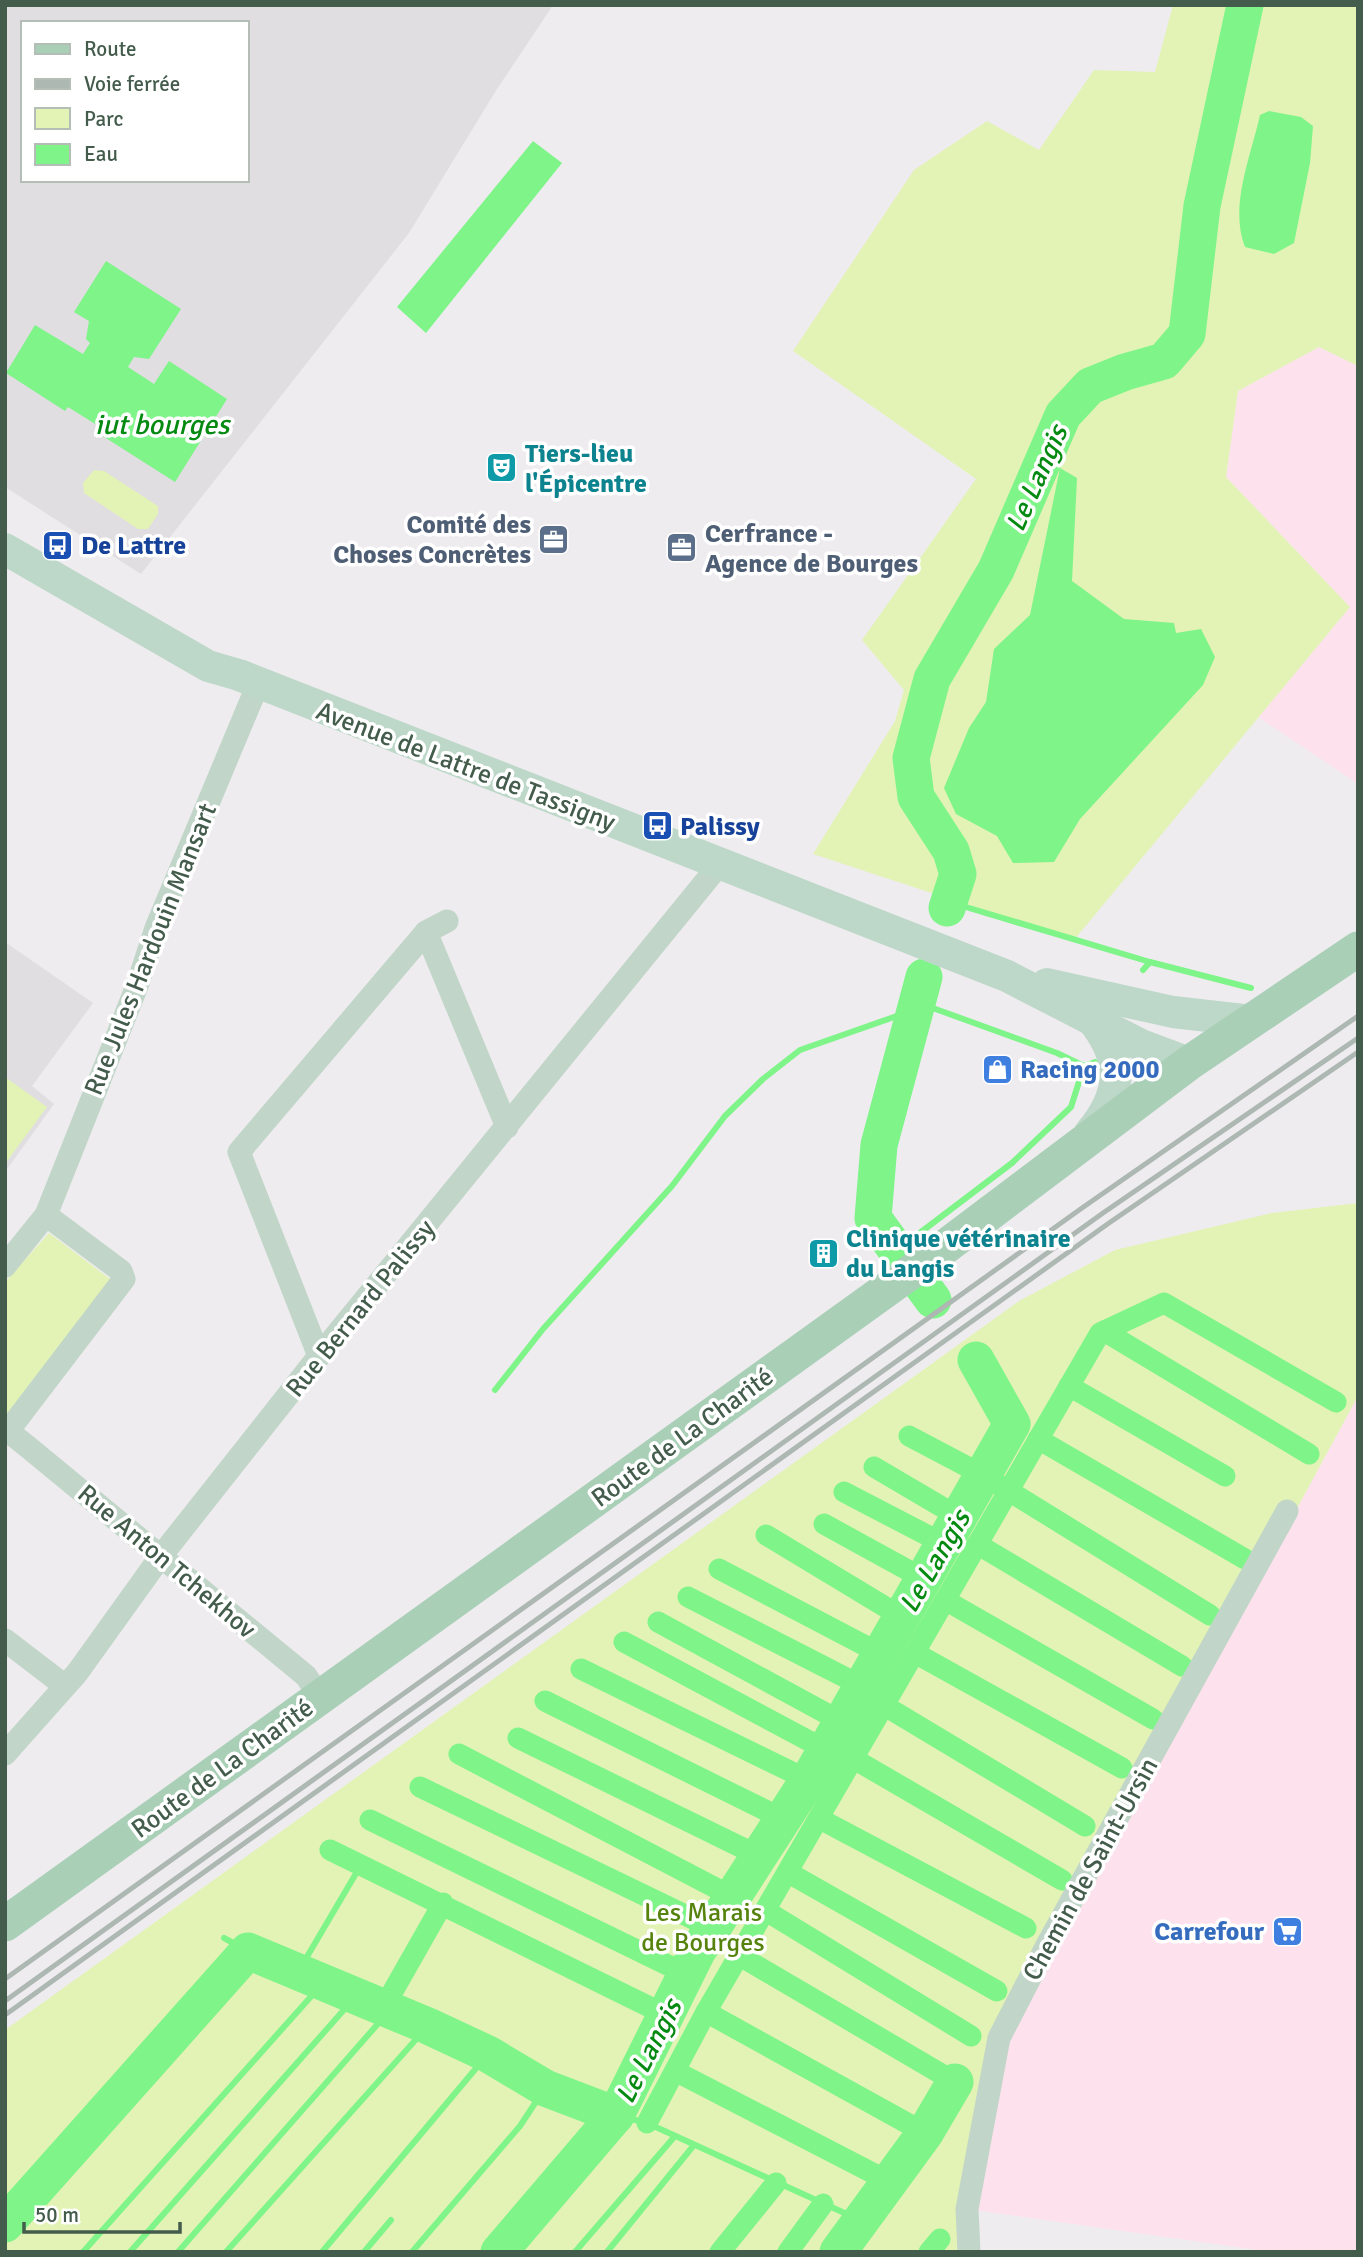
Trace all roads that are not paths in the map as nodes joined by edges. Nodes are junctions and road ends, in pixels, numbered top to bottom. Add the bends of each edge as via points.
1 (5, 526) edge
2 (5, 549) edge
3 (248, 680) junction
4 (719, 865) junction
5 (447, 921) dead end
6 (426, 932) junction
7 (1358, 949) edge
8 (1007, 975) junction
9 (1173, 1012) junction
10 (1090, 1017) junction
11 (1252, 1021) junction
12 (1189, 1063) junction
13 (507, 1127) junction
14 (1085, 1139) junction
15 (46, 1215) junction
16 (5, 1266) edge
17 (319, 1356) junction
18 (6, 1431) edge
19 (1287, 1511) dead end
20 (161, 1556) junction
21 (5, 1640) edge
22 (65, 1686) junction
23 (321, 1698) junction
24 (5, 1754) edge
25 (5, 1924) edge
26 (969, 2252) edge

1 - 3 main road, Avenue de Lattre de Tassigny
2 - 3 main road, Avenue de Lattre de Tassigny via 208,666
3 - 4 main road, Avenue de Lattre de Tassigny
3 - 15 street, Rue Jules Hardouin Mansart via 137,986
4 - 8 main road, Avenue de Lattre de Tassigny
4 - 13 street, Rue Bernard Palissy
5 - 6 street
6 - 13 street
6 - 17 street via 239,1152
7 - 11 main road, Route de La Charité
8 - 9 main road, Avenue de Lattre de Tassigny
8 - 10 main road, Avenue de Lattre de Tassigny
9 - 11 main road, Avenue de Lattre de Tassigny
9 - 12 main road
10 - 12 main road, Avenue de Lattre de Tassigny via 1141,1045
10 - 14 main road, Avenue de Lattre de Tassigny via 1109,1040 1116,1074 1111,1104
11 - 12 main road, Route de La Charité
12 - 14 main road, Route de La Charité
13 - 17 street, Rue Bernard Palissy
14 - 23 main road, Route de La Charité via 933,1256
15 - 16 street, Rue Jules Hardouin Mansart
15 - 18 street via 121,1271 124,1279
17 - 20 street, Rue Bernard Palissy
18 - 20 street, Rue Anton Tchekhov
19 - 26 street, Chemin de Saint-Ursin via 999,2038 967,2209
20 - 22 street, Rue Bernard Palissy
20 - 23 street, Rue Anton Tchekhov via 306,1676
21 - 22 street
22 - 24 street, Rue Bernard Palissy
23 - 25 main road, Route de La Charité

